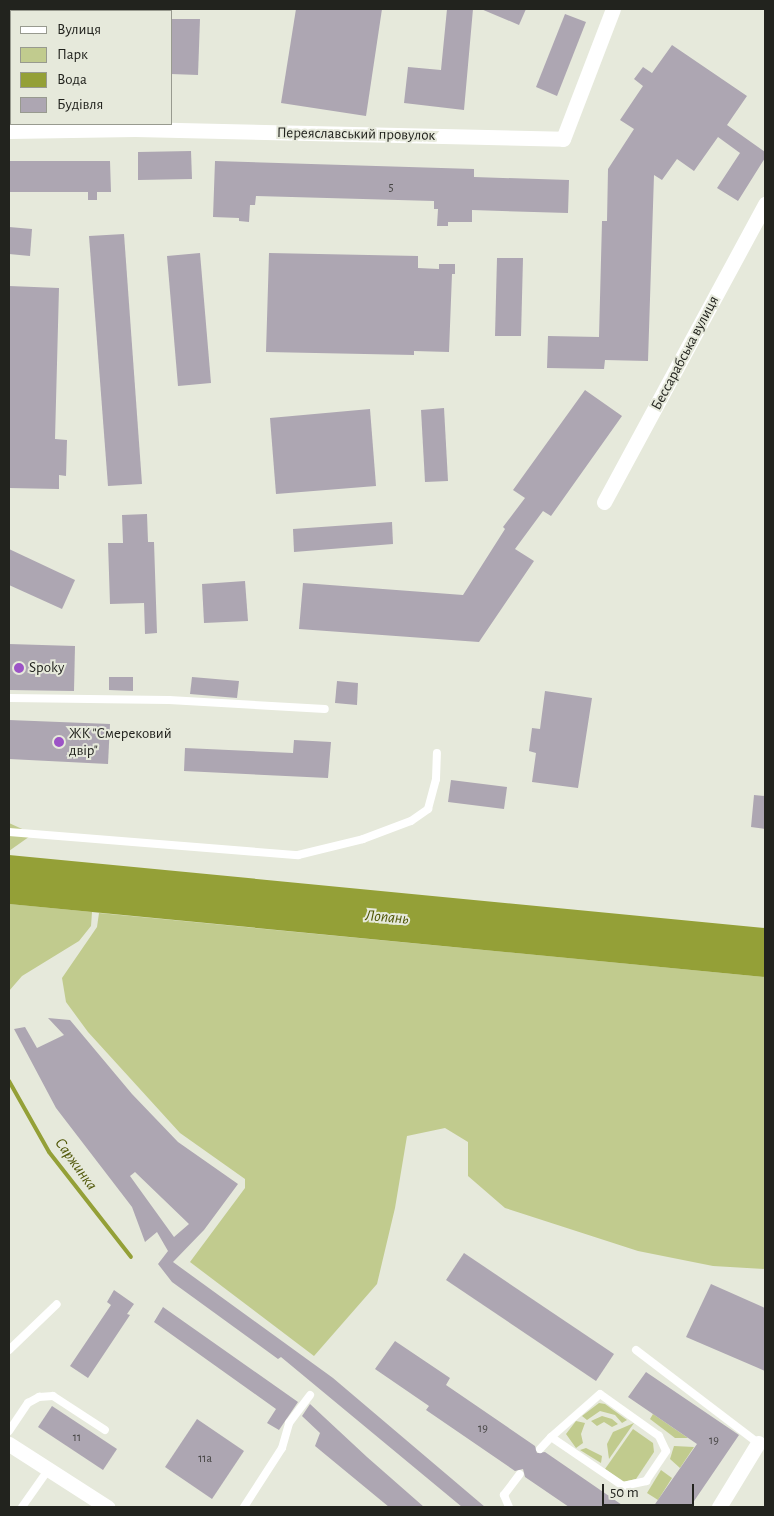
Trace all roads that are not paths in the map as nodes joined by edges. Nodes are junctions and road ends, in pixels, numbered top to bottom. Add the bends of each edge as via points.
1 (613, 9) edge
2 (135, 127) edge
3 (9, 131) edge
4 (765, 204) edge
5 (604, 502) dead end
6 (9, 698) edge
7 (325, 709) dead end
8 (437, 753) dead end
9 (9, 832) edge
10 (57, 1304) dead end
11 (9, 1350) edge
12 (636, 1350) dead end
13 (310, 1395) dead end
14 (105, 1430) dead end
15 (9, 1431) edge
16 (551, 1437) junction
17 (758, 1443) joint
18 (9, 1444) edge
19 (540, 1449) dead end
20 (48, 1470) junction
21 (520, 1474) dead end
22 (22, 1507) edge
23 (107, 1507) edge
24 (244, 1507) edge
25 (509, 1507) edge
26 (719, 1507) edge

1 - 2 street, Переяславський провулок via 563,139
2 - 3 street, Переяславський провулок
4 - 5 street, Бессарабська вулиця
6 - 7 lane via 169,700
8 - 9 lane via 436,779 428,810 410,821 363,839 298,855
10 - 11 lane
12 - 17 lane
13 - 24 lane via 290,1424 282,1448
14 - 15 lane via 53,1396 39,1397 28,1403
16 - 16 lane via 600,1394 659,1436 666,1451 646,1481 623,1486
16 - 19 lane
17 - 26 street
18 - 20 street
20 - 22 lane
20 - 23 street
21 - 25 lane via 504,1495

